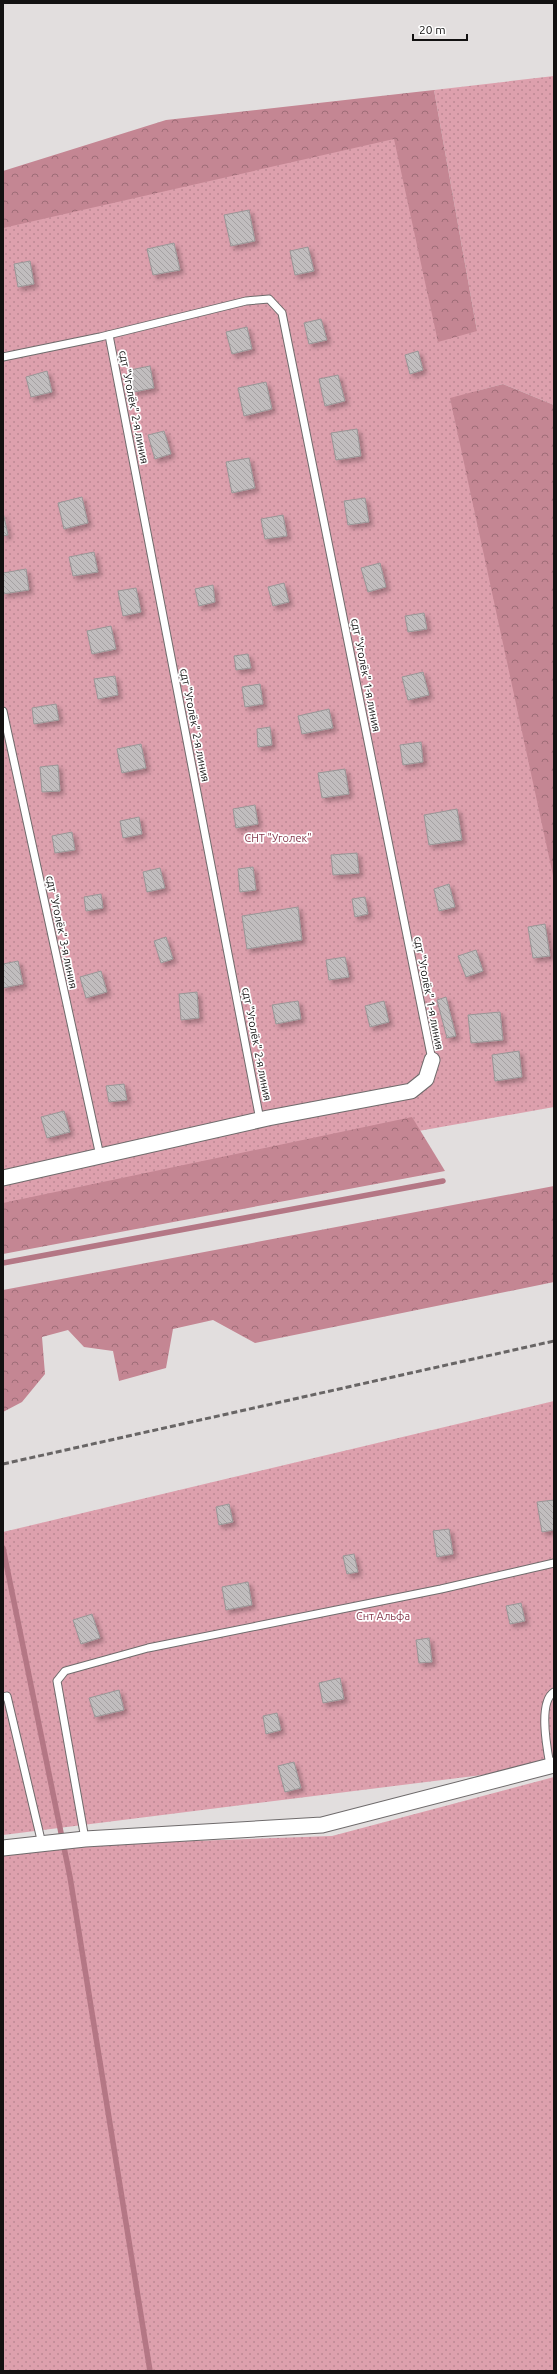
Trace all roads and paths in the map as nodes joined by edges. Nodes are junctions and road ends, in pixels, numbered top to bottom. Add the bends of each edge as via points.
1 (109, 335) junction
2 (3, 357) edge
3 (3, 712) edge
4 (432, 1060) joint
5 (260, 1120) junction
6 (100, 1157) junction
7 (3, 1178) edge
8 (554, 1563) edge
9 (554, 1692) edge
10 (3, 1697) edge
11 (552, 1765) edge
12 (85, 1838) junction
13 (42, 1844) junction
14 (3, 1848) edge

1 - 2 lane
1 - 4 lane, сдт "Уголёк" 1-я линия via 246,301 269,299 282,313
1 - 5 lane, сдт "Уголёк" 2-я линия
3 - 6 lane, сдт "Уголёк" 3-я линия
4 - 5 street via 426,1079 411,1091
5 - 6 street
6 - 7 street
8 - 12 lane via 440,1589 148,1648 65,1671 57,1681
9 - 11 lane via 549,1696 545,1714
10 - 13 lane via 7,1696
11 - 12 street via 322,1825
12 - 13 street
13 - 14 street

